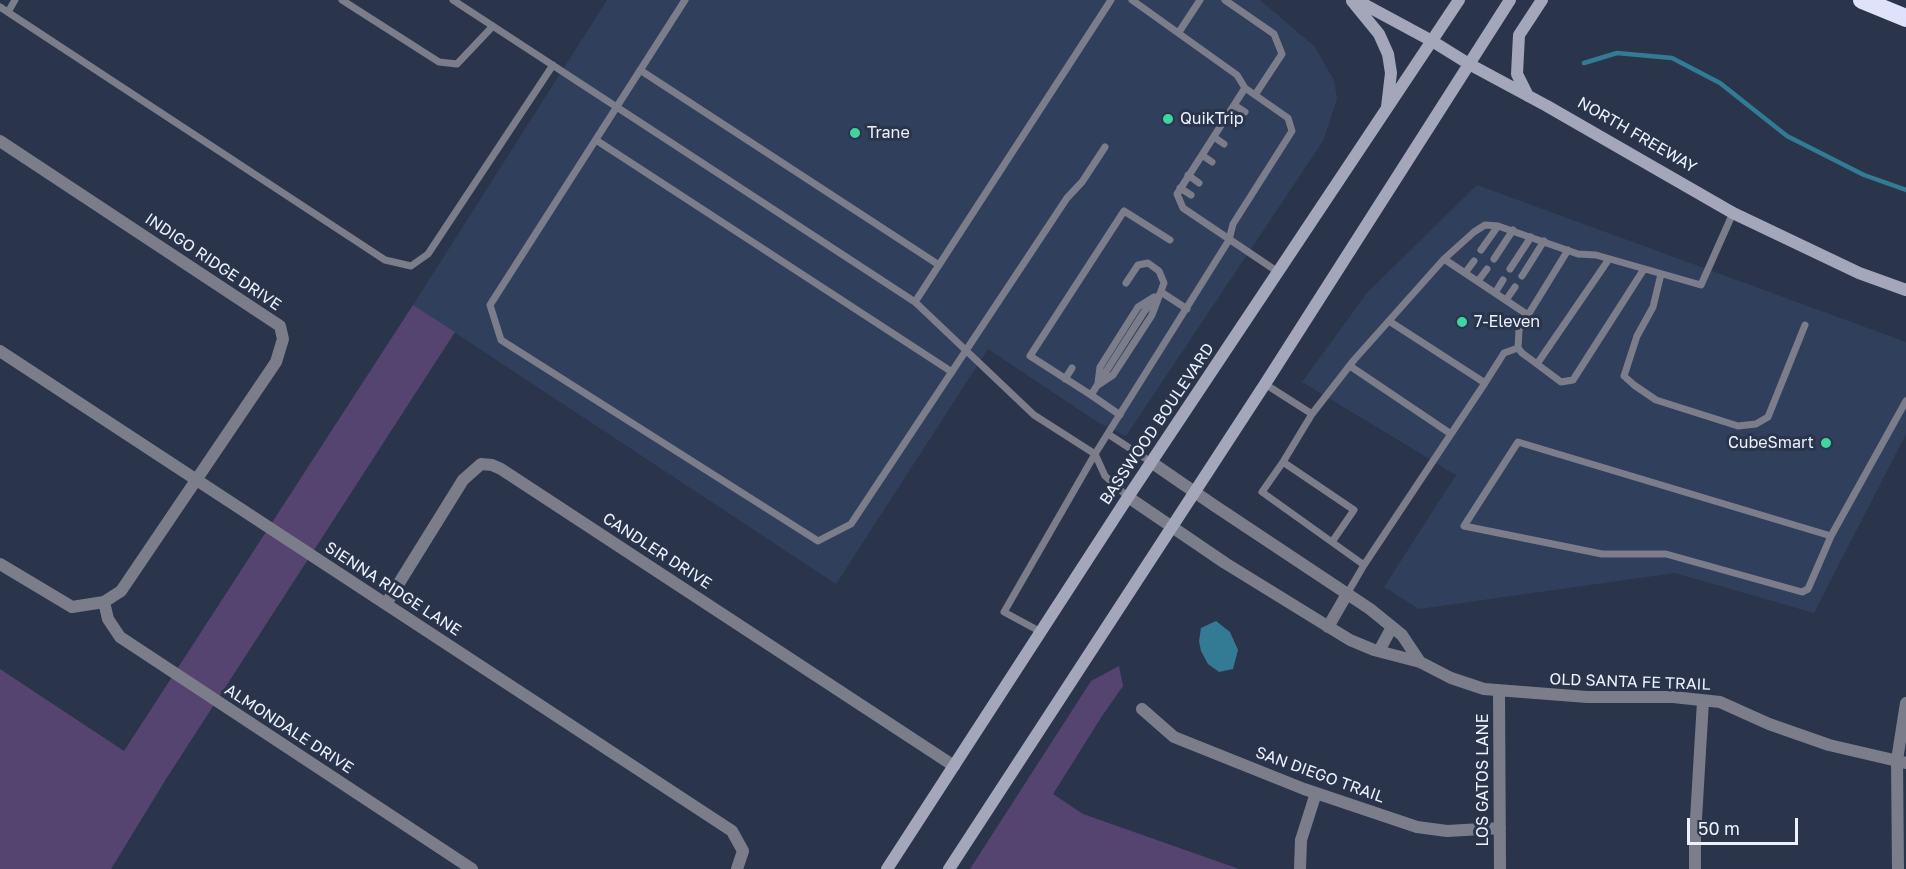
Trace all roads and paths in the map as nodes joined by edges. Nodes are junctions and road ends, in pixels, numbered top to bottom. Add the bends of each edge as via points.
1 (15, 0) edge
2 (342, 0) edge
3 (453, 0) edge
4 (685, 0) edge
5 (1112, 0) edge
6 (1132, 0) edge
7 (1200, 0) edge
8 (1225, 0) edge
9 (1351, 0) edge
10 (1356, 0) edge
11 (1459, 0) edge
12 (1510, 0) edge
13 (1542, 0) edge
14 (1862, 0) edge
15 (0, 7) edge
16 (8, 12) junction
17 (1906, 18) edge
18 (493, 26) junction
19 (1179, 32) junction
20 (1432, 41) junction
21 (1469, 64) junction
22 (552, 65) junction
23 (640, 70) junction
24 (1245, 88) junction
25 (1255, 95) junction
26 (1528, 96) junction
27 (1234, 105) junction
28 (617, 106) junction
29 (1387, 109) junction
30 (1245, 112) dead end
31 (1226, 118) junction
32 (1236, 126) dead end
33 (1279, 135) dead end
34 (1214, 137) junction
35 (596, 140) junction
36 (1286, 140) junction
37 (0, 141) edge
38 (1224, 144) dead end
39 (1105, 147) dead end
40 (1270, 148) dead end
41 (1278, 153) junction
42 (1202, 155) junction
43 (1212, 162) dead end
44 (1258, 167) dead end
45 (1266, 172) junction
46 (1188, 176) junction
47 (1199, 183) dead end
48 (1246, 185) dead end
49 (1180, 188) junction
50 (1254, 190) junction
51 (1191, 195) dead end
52 (1233, 205) dead end
53 (1241, 211) junction
54 (1733, 213) junction
55 (1224, 218) dead end
56 (1233, 224) junction
57 (1498, 226) junction
58 (1513, 231) junction
59 (1531, 237) junction
60 (1170, 240) dead end
61 (1229, 240) junction
62 (1544, 242) junction
63 (1481, 250) dead end
64 (1569, 250) junction
65 (1494, 258) dead end
66 (1444, 259) junction
67 (1609, 259) junction
68 (1474, 261) dead end
69 (939, 266) junction
70 (1487, 269) dead end
71 (1510, 269) dead end
72 (1644, 269) junction
73 (1278, 272) junction
74 (1466, 273) junction
75 (1661, 274) junction
76 (1521, 276) dead end
77 (1503, 280) dead end
78 (1478, 281) junction
79 (1126, 283) dead end
80 (1515, 287) dead end
81 (1906, 290) edge
82 (1161, 292) junction
83 (1495, 293) junction
84 (1506, 300) junction
85 (915, 302) junction
86 (1187, 309) junction
87 (1528, 315) junction
88 (1389, 321) junction
89 (1805, 324) dead end
90 (1518, 348) junction
91 (0, 351) edge
92 (966, 351) junction
93 (1537, 364) junction
94 (1350, 366) junction
95 (1072, 368) dead end
96 (952, 372) junction
97 (1065, 379) junction
98 (1485, 382) junction
99 (1264, 384) junction
100 (1091, 395) junction
101 (1906, 401) edge
102 (1312, 414) junction
103 (1120, 415) junction
104 (1108, 434) junction
105 (1451, 434) junction
106 (1095, 454) junction
107 (1151, 462) junction
108 (1283, 462) junction
109 (197, 480) junction
110 (1193, 492) junction
111 (1128, 497) junction
112 (1171, 526) junction
113 (1831, 536) junction
114 (1332, 542) junction
115 (0, 564) edge
116 (1364, 565) junction
117 (1347, 594) junction
118 (104, 602) junction
119 (386, 604) junction
120 (1328, 627) junction
121 (1392, 627) junction
122 (1041, 632) junction
123 (1379, 651) junction
124 (1420, 662) junction
125 (1499, 691) junction
126 (1703, 700) junction
127 (1906, 704) edge
128 (1142, 709) dead end
129 (1901, 762) edge
130 (954, 766) junction
131 (1316, 793) junction
132 (1500, 828) junction
133 (472, 869) edge
134 (737, 869) edge
135 (887, 869) edge
136 (949, 869) edge
137 (1300, 869) edge
138 (1500, 869) edge
139 (1695, 869) edge
140 (1898, 869) edge

1 - 16 lane
2 - 18 lane via 439,62 457,64
3 - 18 lane
4 - 23 lane
5 - 69 lane
6 - 19 lane
7 - 19 lane
8 - 25 lane via 1274,34 1282,54
9 - 29 main road via 1379,34 1388,54 1391,73
10 - 20 main road, NORTH FREEWAY
11 - 20 main road, BASSWOOD BOULEVARD
12 - 21 main road
13 - 26 main road via 1519,36 1517,74
14 - 17 highway
15 - 16 lane
16 - 22 lane via 385,260 411,266 429,254
18 - 22 lane
19 - 24 lane via 1237,75
20 - 21 main road, NORTH FREEWAY
20 - 29 main road, BASSWOOD BOULEVARD
21 - 26 main road, NORTH FREEWAY
21 - 99 main road
22 - 28 lane
23 - 28 lane
23 - 69 lane
24 - 25 lane
24 - 27 lane
25 - 36 lane via 1288,118 1292,130
26 - 54 main road, NORTH FREEWAY
27 - 30 lane
27 - 31 lane
28 - 35 lane
28 - 85 lane
29 - 73 main road, BASSWOOD BOULEVARD
31 - 32 lane
31 - 34 lane
33 - 36 lane
34 - 38 lane
34 - 42 lane
35 - 96 lane
35 - 96 lane via 490,305 501,340 818,541 850,524
36 - 41 lane
37 - 109 street, INDIGO RIDGE DRIVE via 280,326 283,339 276,362
39 - 92 lane
40 - 41 lane
41 - 45 lane
42 - 43 lane
42 - 46 lane
44 - 45 lane
45 - 50 lane
46 - 47 lane
46 - 49 lane
48 - 50 lane
49 - 51 lane
49 - 61 lane via 1176,194 1183,208
50 - 53 lane
52 - 53 lane
53 - 56 lane
54 - 75 lane via 1701,285
54 - 81 main road, NORTH FREEWAY via 1859,273
55 - 56 lane
56 - 61 lane
57 - 58 lane
57 - 63 lane
57 - 66 lane via 1485,225
58 - 59 lane
58 - 65 lane
59 - 62 lane
59 - 71 lane
60 - 97 lane via 1124,211 1030,356
61 - 73 lane
61 - 86 lane
62 - 64 lane
62 - 76 lane
64 - 67 lane
64 - 87 lane
66 - 74 lane
66 - 88 lane
67 - 72 lane
67 - 93 lane
68 - 74 lane
69 - 85 lane
70 - 78 lane
72 - 75 lane
72 - 93 lane via 1573,380 1561,382
73 - 107 main road, BASSWOOD BOULEVARD
74 - 78 lane
75 - 89 lane via 1653,307 1637,336 1624,376 1656,400 1738,426 1756,424 1768,417
77 - 83 lane
78 - 83 lane
79 - 82 lane via 1138,265 1148,263 1159,271 1164,284
80 - 84 lane
82 - 86 lane
82 - 100 lane
83 - 84 lane
84 - 87 lane
85 - 92 lane
86 - 103 lane
87 - 90 lane via 1519,330
88 - 94 lane
88 - 98 lane
90 - 93 lane
90 - 98 lane via 1504,353
91 - 109 street, SIENNA RIDGE LANE
92 - 96 lane
92 - 106 lane via 1034,415
94 - 102 lane
94 - 105 lane
95 - 97 lane
97 - 100 lane
98 - 105 lane
99 - 102 lane
99 - 110 main road
100 - 103 lane
101 - 113 lane
102 - 108 lane
103 - 104 lane
104 - 106 lane
104 - 107 lane
105 - 116 lane
106 - 111 lane via 1104,476
106 - 122 lane via 1004,612
107 - 110 street, OLD SANTA FE TRAIL
107 - 111 main road, BASSWOOD BOULEVARD
108 - 114 lane via 1262,492
108 - 114 lane via 1354,510
109 - 118 street, INDIGO RIDGE DRIVE via 121,591
109 - 119 street, SIENNA RIDGE LANE
110 - 112 main road
110 - 117 street, OLD SANTA FE TRAIL
111 - 112 street, OLD SANTA FE TRAIL
111 - 122 main road, BASSWOOD BOULEVARD
112 - 120 street, OLD SANTA FE TRAIL
112 - 136 main road
113 - 113 lane via 1518,442 1464,526 1602,554 1666,554 1802,592 1808,589
114 - 116 lane
115 - 118 street via 72,608
116 - 117 lane
117 - 120 street
117 - 121 street, OLD SANTA FE TRAIL
118 - 133 street, ALMONDALE DRIVE via 108,619 120,637
119 - 130 street, CANDLER DRIVE via 463,480 481,464 492,465
119 - 134 street, SIENNA RIDGE LANE via 732,831 743,851
120 - 123 street, OLD SANTA FE TRAIL
121 - 123 street
121 - 124 street, OLD SANTA FE TRAIL
122 - 130 main road, BASSWOOD BOULEVARD
123 - 124 street, OLD SANTA FE TRAIL
124 - 125 street, OLD SANTA FE TRAIL via 1451,678
125 - 126 street, OLD SANTA FE TRAIL
125 - 132 street, LOS GATOS LANE
126 - 129 street, OLD SANTA FE TRAIL via 1720,702 1829,745
126 - 139 street
127 - 129 street
128 - 131 street, SAN DIEGO TRAIL via 1174,737
129 - 140 street
130 - 135 main road, BASSWOOD BOULEVARD
131 - 132 street, SAN DIEGO TRAIL via 1417,826 1447,831
131 - 137 street via 1301,840
132 - 138 street, LOS GATOS LANE

